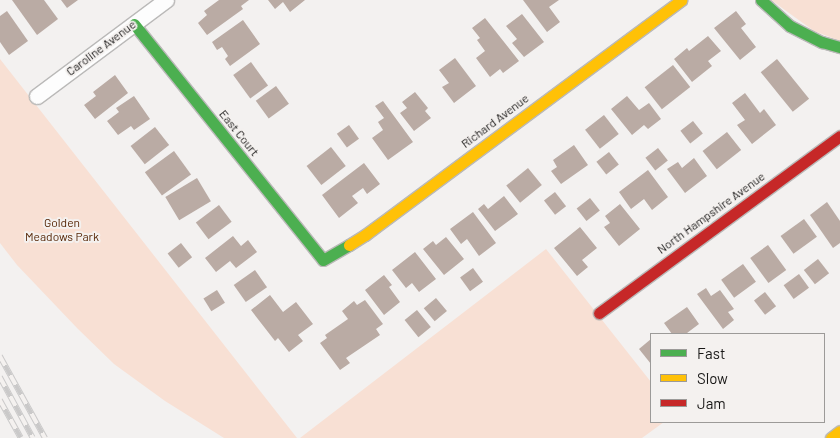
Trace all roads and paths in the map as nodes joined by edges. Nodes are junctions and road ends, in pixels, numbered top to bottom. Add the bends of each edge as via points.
1 (166, 0) edge
2 (682, 0) edge
3 (761, 0) edge
4 (134, 24) junction
5 (840, 47) edge
6 (37, 96) dead end
7 (840, 136) edge
8 (323, 260) joint
9 (599, 313) dead end
10 (840, 431) edge
11 (831, 438) edge

1 - 4 street, Caroline Avenue
2 - 8 main road, Richard Avenue via 365,235
3 - 5 main road via 790,26 814,39
4 - 6 street, Caroline Avenue
4 - 8 main road, East Court
7 - 9 main road, North Hampshire Avenue
10 - 11 main road

